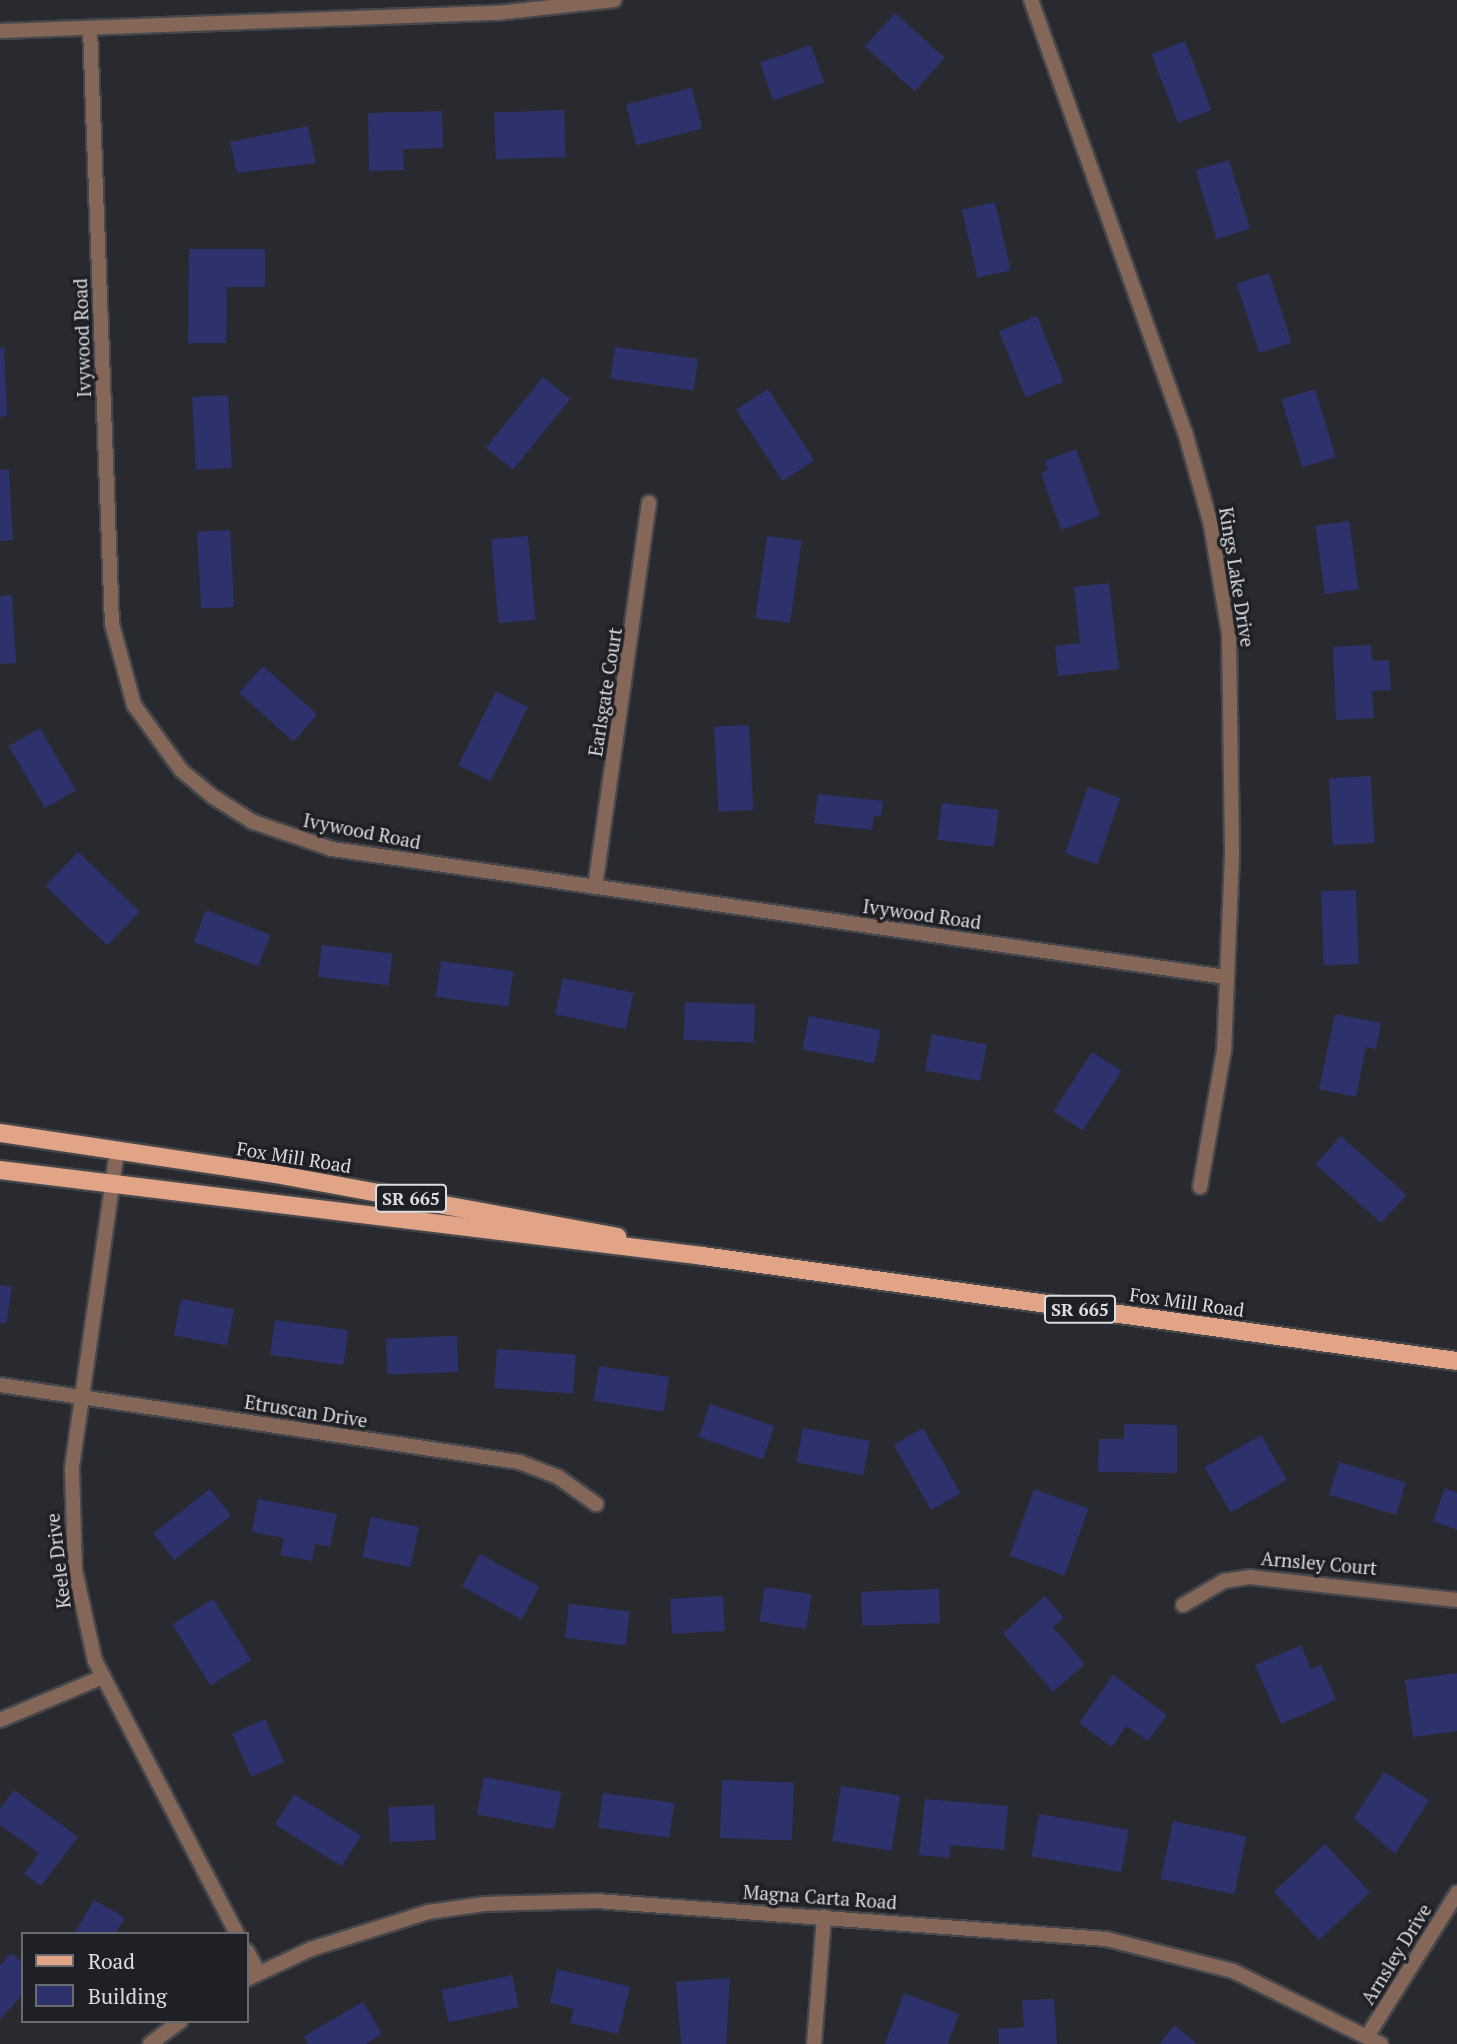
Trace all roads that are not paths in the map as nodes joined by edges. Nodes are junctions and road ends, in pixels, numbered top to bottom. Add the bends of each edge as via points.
1 (614, 0) edge
2 (1031, 0) edge
3 (90, 28) junction
4 (0, 31) edge
5 (649, 503) dead end
6 (595, 887) junction
7 (1226, 977) junction
8 (0, 1133) edge
9 (117, 1151) junction
10 (0, 1170) edge
11 (111, 1187) junction
12 (1200, 1187) dead end
13 (703, 1256) junction
14 (1457, 1361) edge
15 (0, 1385) edge
16 (82, 1397) junction
17 (596, 1504) dead end
18 (1457, 1600) edge
19 (1183, 1605) dead end
20 (103, 1677) junction
21 (0, 1720) edge
22 (1457, 1893) edge
23 (824, 1916) junction
24 (236, 1932) edge
25 (248, 1956) edge
26 (252, 1975) edge
27 (177, 2023) edge
28 (1375, 2040) edge
29 (150, 2044) edge
30 (814, 2044) edge

1 - 3 street via 498,13
2 - 7 street, Kings Lake Drive via 1185,432 1211,525 1234,703
3 - 4 street
3 - 6 street, Ivywood Road via 111,624 135,705 181,770 212,796 278,833 332,849
5 - 6 street, Earlsgate Court
6 - 7 street, Ivywood Road
7 - 12 street, Kings Lake Drive via 1219,1085
8 - 9 main road, Fox Mill Road / SR 665
9 - 11 street, Keele Drive
9 - 13 main road, Fox Mill Road / SR 665 via 576,1227
10 - 11 main road, Fox Mill Road / SR 665
11 - 13 main road, Fox Mill Road / SR 665
11 - 16 street, Keele Drive
13 - 14 main road, Fox Mill Road / SR 665
15 - 16 street, Etruscan Drive
16 - 17 street, Etruscan Drive via 519,1462 558,1477
16 - 20 street, Keele Drive via 71,1535 81,1604
18 - 19 street, Arnsley Court via 1249,1577 1224,1581
20 - 21 street
20 - 24 street, Keele Drive
22 - 28 street, Arnsley Drive
23 - 26 street, Magna Carta Road via 596,1901 484,1903 428,1912
23 - 28 street, Magna Carta Road via 1071,1934 1176,1953 1287,1993
23 - 30 street
25 - 26 street
27 - 29 street

